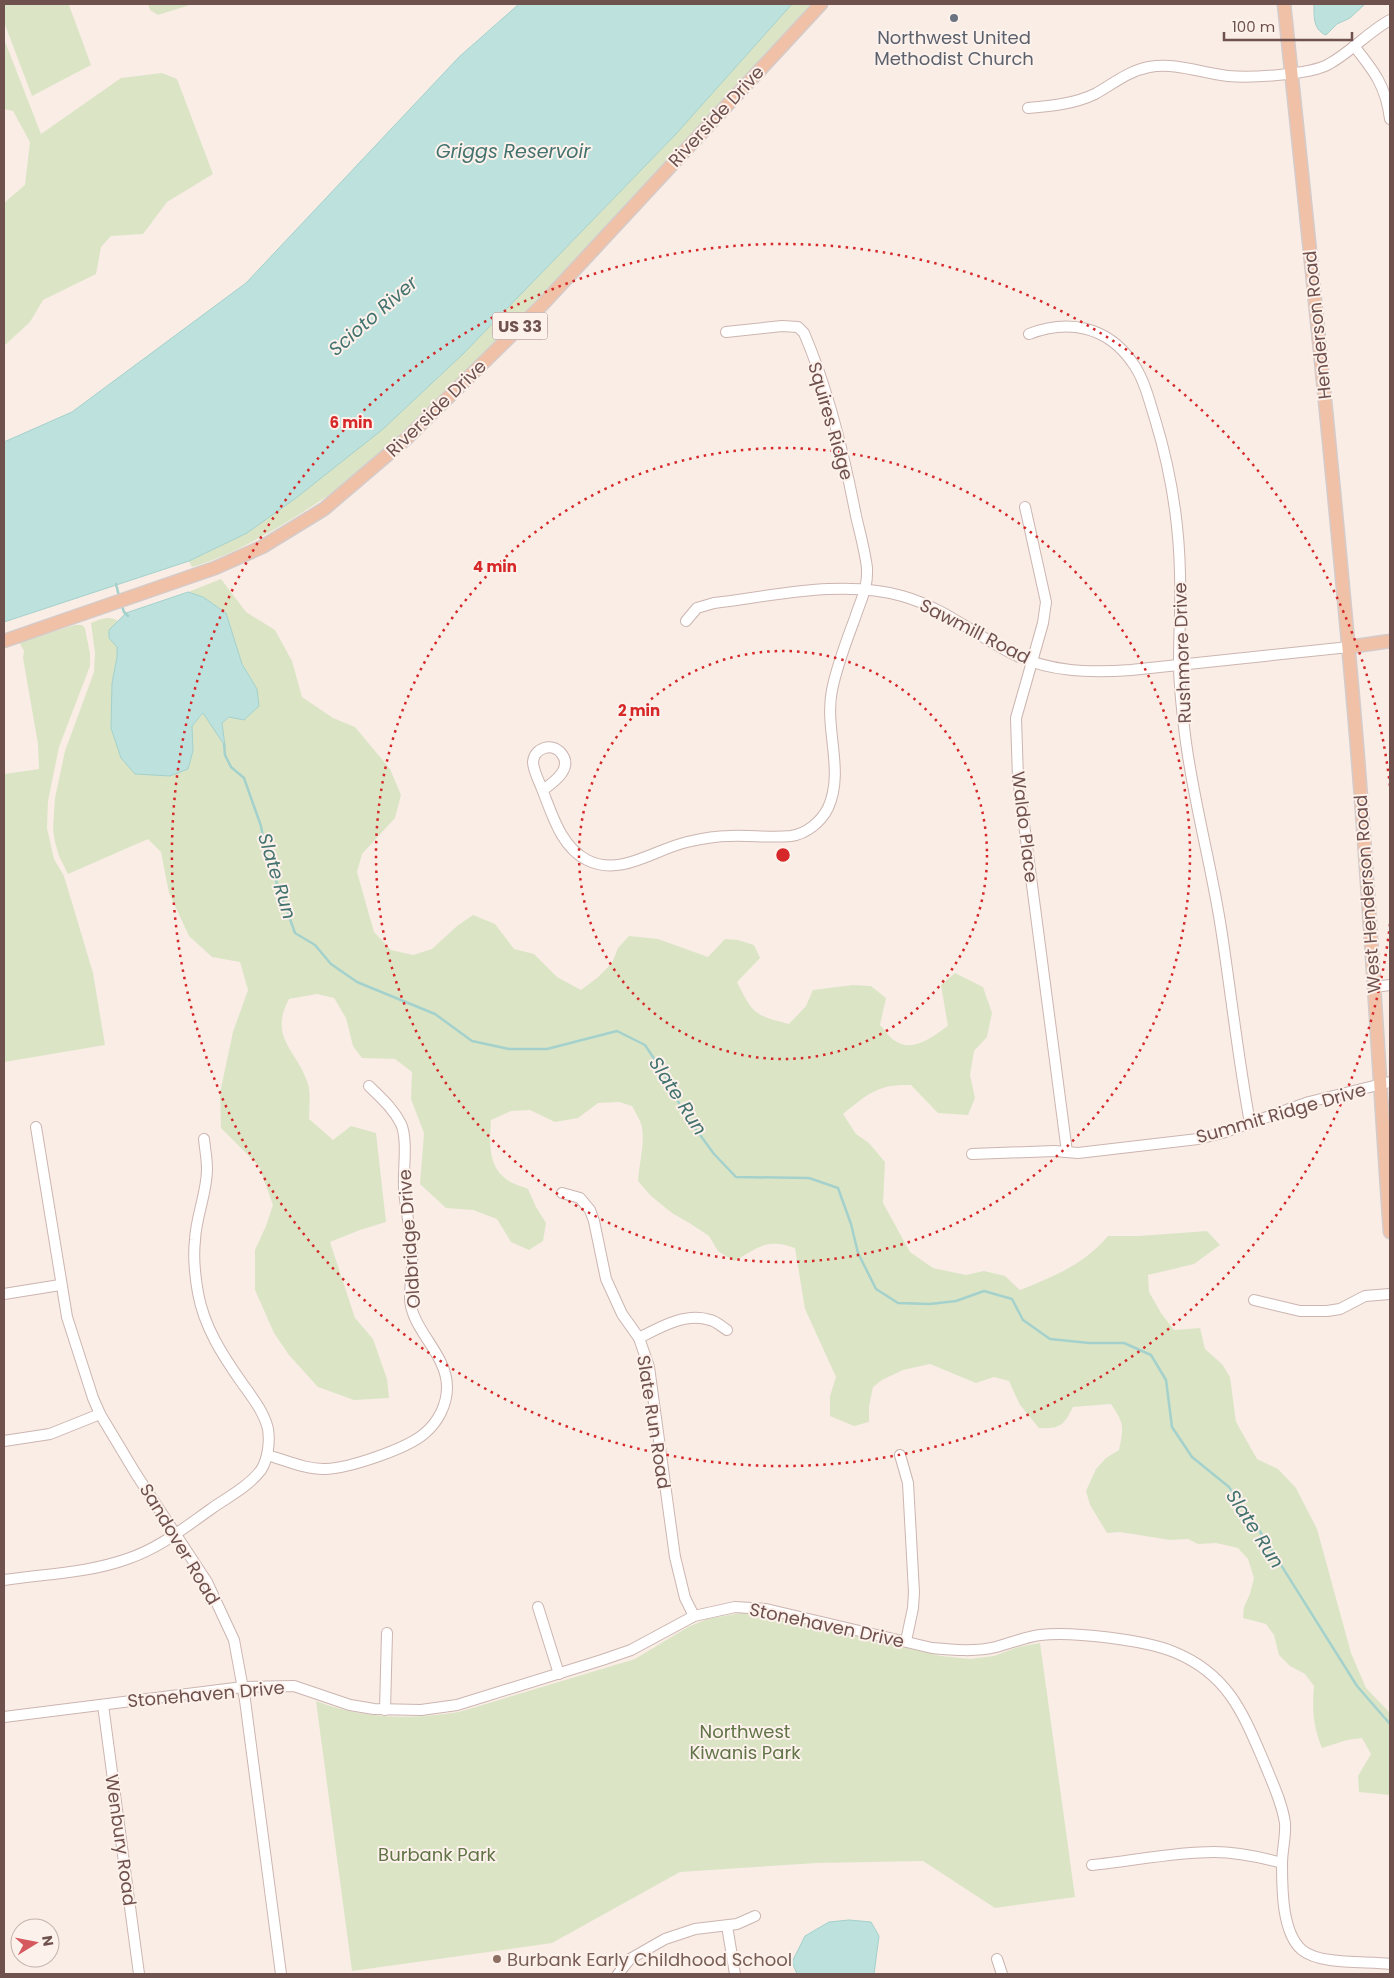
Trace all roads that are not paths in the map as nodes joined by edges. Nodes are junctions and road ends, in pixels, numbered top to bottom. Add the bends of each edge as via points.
1 (821, 4) edge
2 (1284, 4) edge
3 (1390, 20) edge
4 (1354, 46) junction
5 (1291, 72) junction
6 (1028, 108) dead end
7 (1390, 119) edge
8 (726, 332) dead end
9 (1029, 334) dead end
10 (1025, 507) dead end
11 (867, 589) junction
12 (686, 621) dead end
13 (4, 641) edge
14 (1390, 641) edge
15 (1348, 647) junction
16 (1032, 661) junction
17 (1179, 664) junction
18 (543, 790) dead end
19 (1390, 986) edge
20 (1374, 987) junction
21 (1386, 1082) edge
22 (369, 1086) dead end
23 (1250, 1123) junction
24 (36, 1127) dead end
25 (204, 1139) dead end
26 (1067, 1152) junction
27 (972, 1154) dead end
28 (562, 1193) dead end
29 (1390, 1232) edge
30 (60, 1285) junction
31 (4, 1294) edge
32 (1390, 1294) edge
33 (1254, 1300) dead end
34 (727, 1330) dead end
35 (639, 1338) junction
36 (100, 1414) junction
37 (4, 1441) edge
38 (267, 1455) junction
39 (900, 1455) dead end
40 (176, 1534) junction
41 (4, 1580) edge
42 (538, 1607) dead end
43 (694, 1616) junction
44 (386, 1633) dead end
45 (906, 1641) junction
46 (559, 1674) junction
47 (243, 1687) junction
48 (103, 1705) junction
49 (385, 1710) junction
50 (4, 1717) edge
51 (1282, 1863) junction
52 (1092, 1865) dead end
53 (755, 1916) dead end
54 (727, 1926) junction
55 (997, 1959) dead end
56 (1390, 1964) edge
57 (139, 1974) edge
58 (281, 1974) edge
59 (618, 1974) edge
60 (735, 1974) edge
61 (1002, 1974) edge

1 - 13 main road, Riverside Drive / US 33 via 543,304 406,439 324,509 262,547 191,577
2 - 5 main road, Henderson Road
3 - 4 street
4 - 5 street via 1323,67
4 - 7 street via 1379,78 1387,98
5 - 6 street via 1244,77 1164,65 1149,67 1134,71 1077,101
5 - 15 main road, Henderson Road
8 - 11 street, Squires Ridge via 782,326 798,327 804,333 831,409 847,470 867,566
9 - 17 street, Rushmore Drive via 1050,327 1088,328 1111,340 1131,360 1140,376 1160,437 1177,528
10 - 16 street, Waldo Place via 1046,602
11 - 12 street, Sawmill Road via 824,589 714,604 697,608
11 - 16 street, Sawmill Road via 920,602 945,613 1010,653
11 - 18 street via 842,652 831,693 829,722 836,770 833,792 822,817 805,831 794,835 718,837 685,842 627,864 601,865 584,858 567,842
14 - 15 main road, Sawmill Road
15 - 17 street, Sawmill Road
15 - 20 main road, West Henderson Road
16 - 17 street, Sawmill Road via 1084,672
16 - 26 street, Waldo Place via 1016,718 1018,778
17 - 23 street, Rushmore Drive via 1192,785 1221,926
19 - 20 street
20 - 21 main road, West Henderson Road
21 - 23 street, Summit Ridge Drive via 1309,1102
21 - 29 main road, West Henderson Road
22 - 38 street, Oldbridge Drive via 389,1105 402,1125 404,1190 412,1254 410,1299 415,1317 444,1367 446,1400 441,1413 424,1435 353,1465 324,1469
23 - 26 street, Summit Ridge Drive via 1198,1138 1094,1152
24 - 30 street, Sandover Road
25 - 38 street via 207,1171 194,1239 198,1293 214,1339 256,1401 265,1420
26 - 27 street, Summit Ridge Drive
28 - 35 street, Slate Run Road via 580,1198 590,1210 606,1279 622,1314
30 - 31 street
30 - 36 street, Sandover Road via 67,1317
32 - 33 street via 1366,1296 1340,1309 1327,1311 1300,1311
34 - 35 street via 712,1320 694,1317
35 - 43 street, Slate Run Road via 650,1375 679,1579 684,1598
36 - 37 street via 50,1434
36 - 40 street, Sandover Road
38 - 40 street via 253,1479
39 - 45 street via 908,1483 914,1592
40 - 41 street via 127,1560
40 - 47 street, Sandover Road via 207,1582 234,1640
42 - 46 street
43 - 45 street, Stonehaven Drive via 751,1606
43 - 46 street, Stonehaven Drive via 631,1650
44 - 49 street
45 - 51 street, Stonehaven Drive via 941,1649 981,1650 1027,1637 1072,1634 1137,1642 1173,1651 1194,1662 1210,1672 1230,1693 1250,1730 1282,1807 1285,1829
46 - 49 street, Stonehaven Drive via 457,1705
47 - 48 street, Stonehaven Drive
47 - 49 street, Stonehaven Drive via 294,1686 350,1705
47 - 58 street, Sandover Road
48 - 50 street, Stonehaven Drive
48 - 57 street, Wenbury Road
51 - 52 street via 1214,1852
51 - 56 street, Stonehaven Drive via 1287,1924 1294,1942 1301,1949 1318,1959
53 - 54 street
54 - 59 street via 695,1929 665,1939 630,1959
54 - 60 street
55 - 61 street

